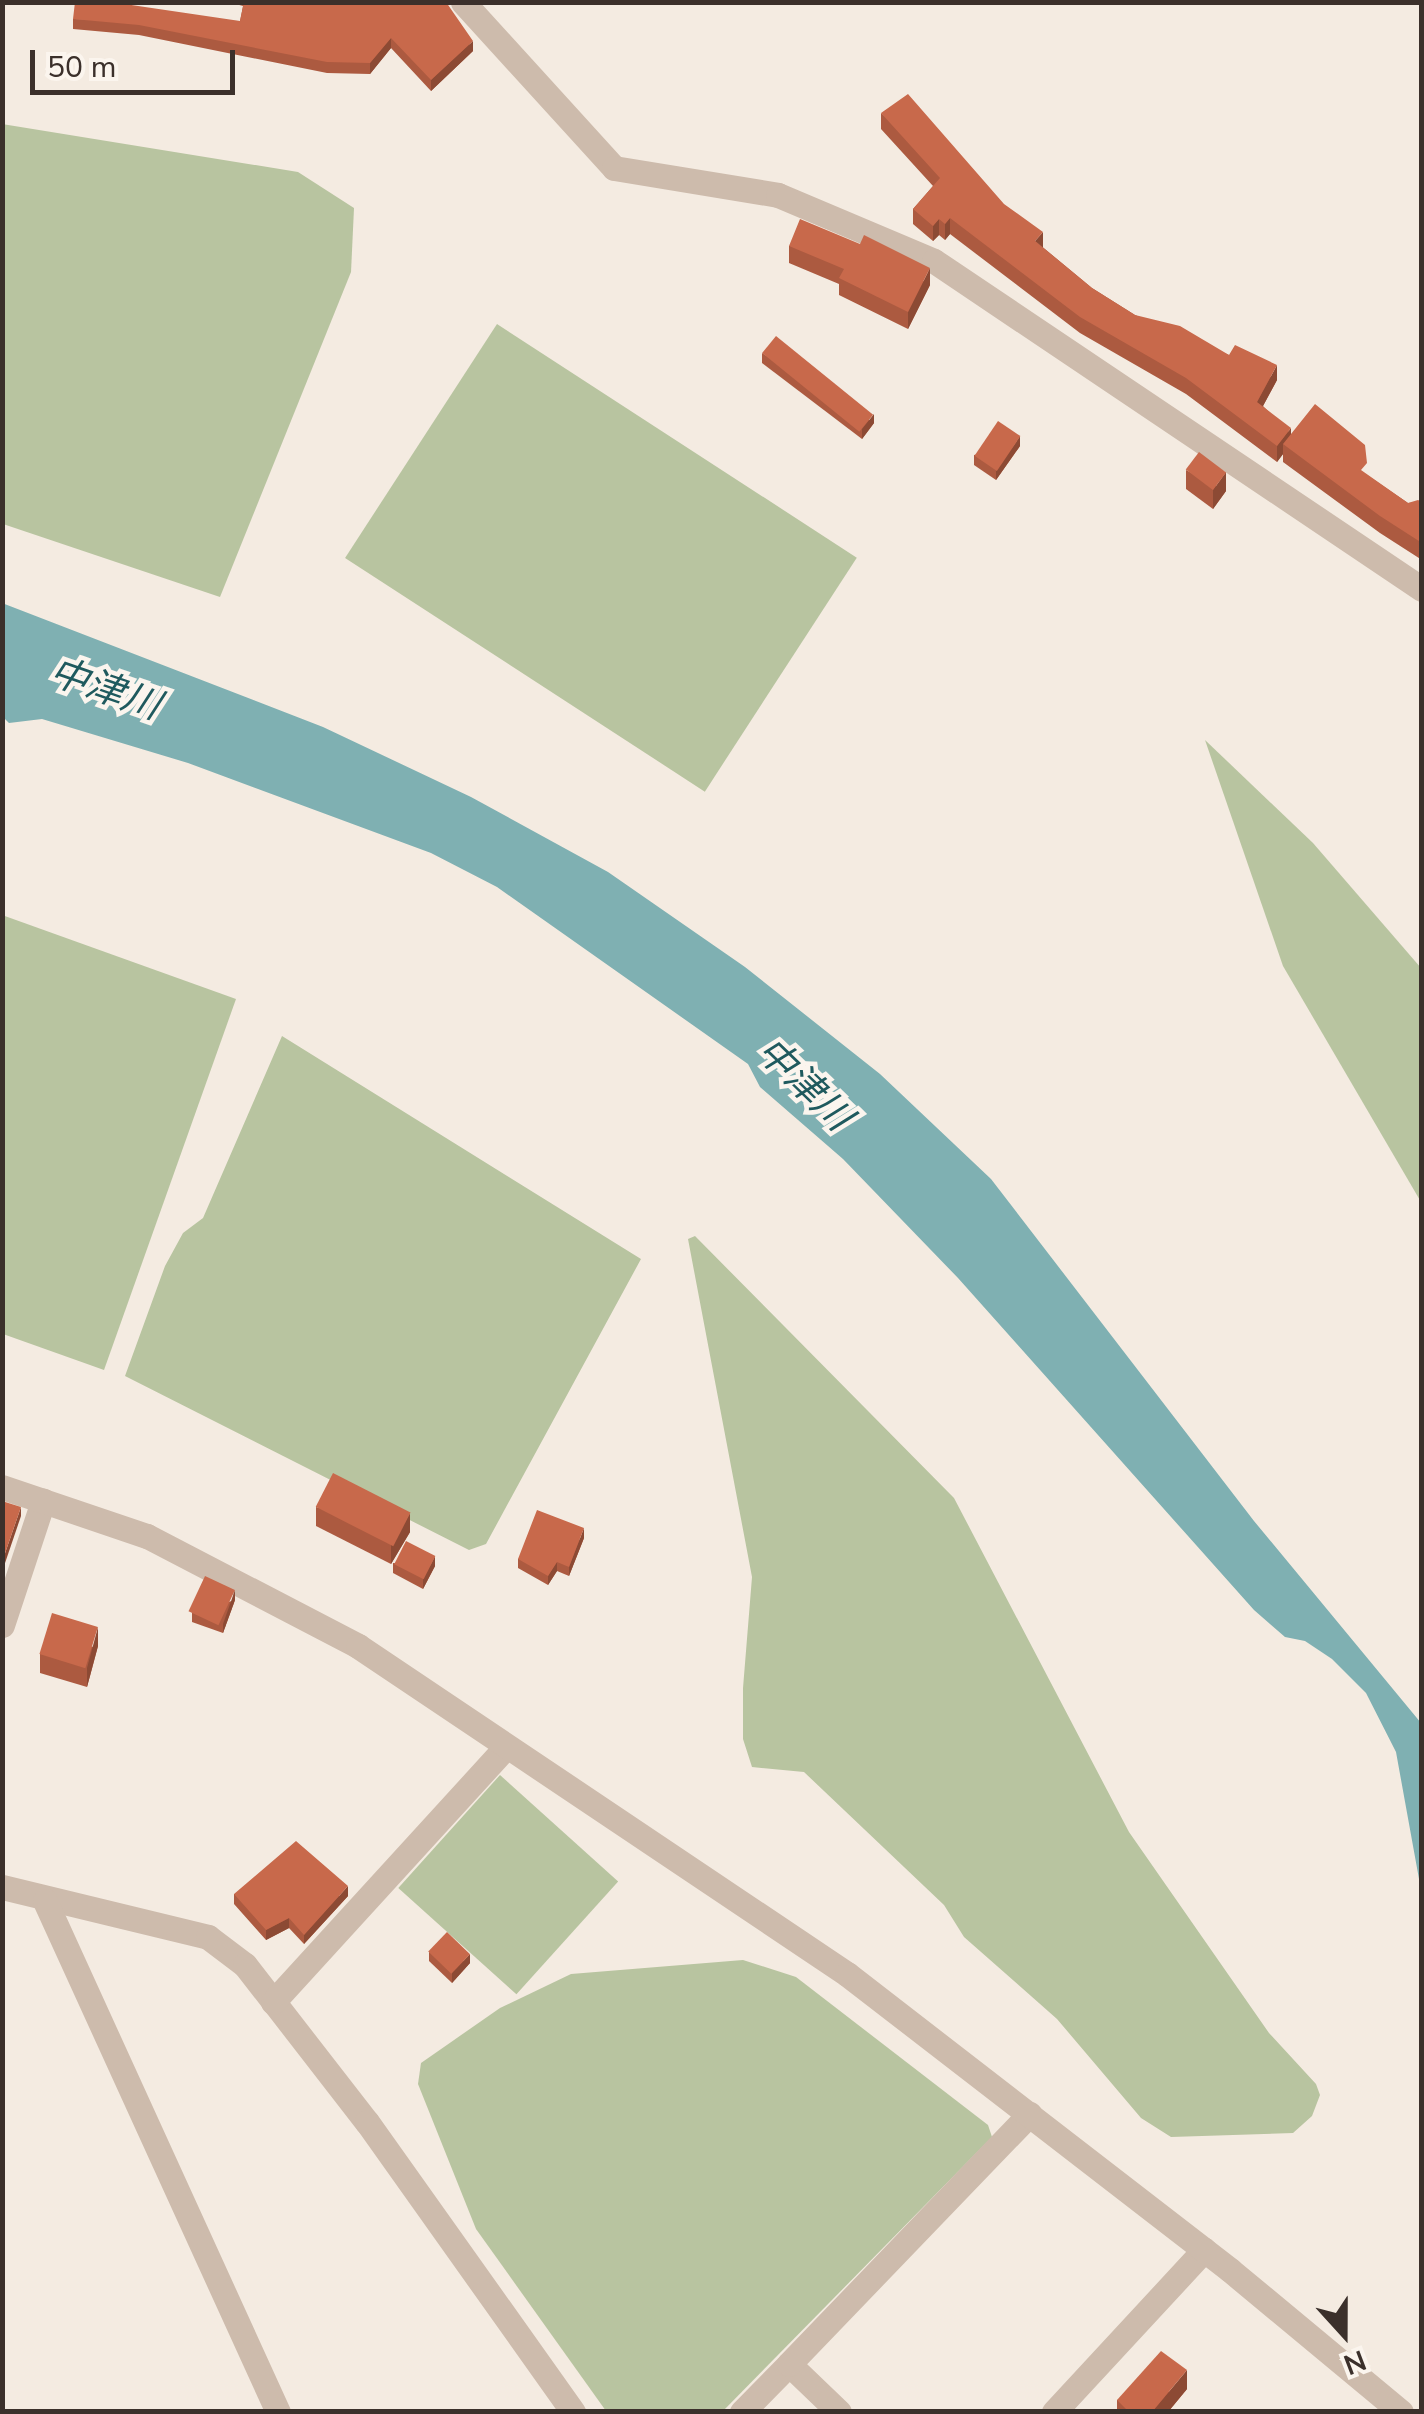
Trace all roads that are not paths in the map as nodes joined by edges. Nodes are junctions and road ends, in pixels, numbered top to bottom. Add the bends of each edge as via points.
1 (464, 2) edge
2 (1422, 590) edge
3 (2, 1487) edge
4 (43, 1501) junction
5 (2, 1625) edge
6 (506, 1747) junction
7 (2, 1886) edge
8 (45, 1901) junction
9 (273, 2002) junction
10 (1030, 2114) junction
11 (1204, 2250) junction
12 (789, 2364) junction
13 (278, 2412) edge
14 (572, 2412) edge
15 (742, 2412) edge
16 (839, 2412) edge
17 (1054, 2412) edge
18 (1401, 2412) edge

1 - 2 street via 614,168 778,196 934,261
3 - 4 street
4 - 5 street
4 - 6 street via 148,1536 290,1608
6 - 9 street
6 - 10 street via 847,1974
7 - 8 street
8 - 9 street via 208,1937 244,1965
8 - 13 street
9 - 14 street
10 - 11 street
10 - 12 street
11 - 17 street
11 - 18 street
12 - 15 street
12 - 16 street

